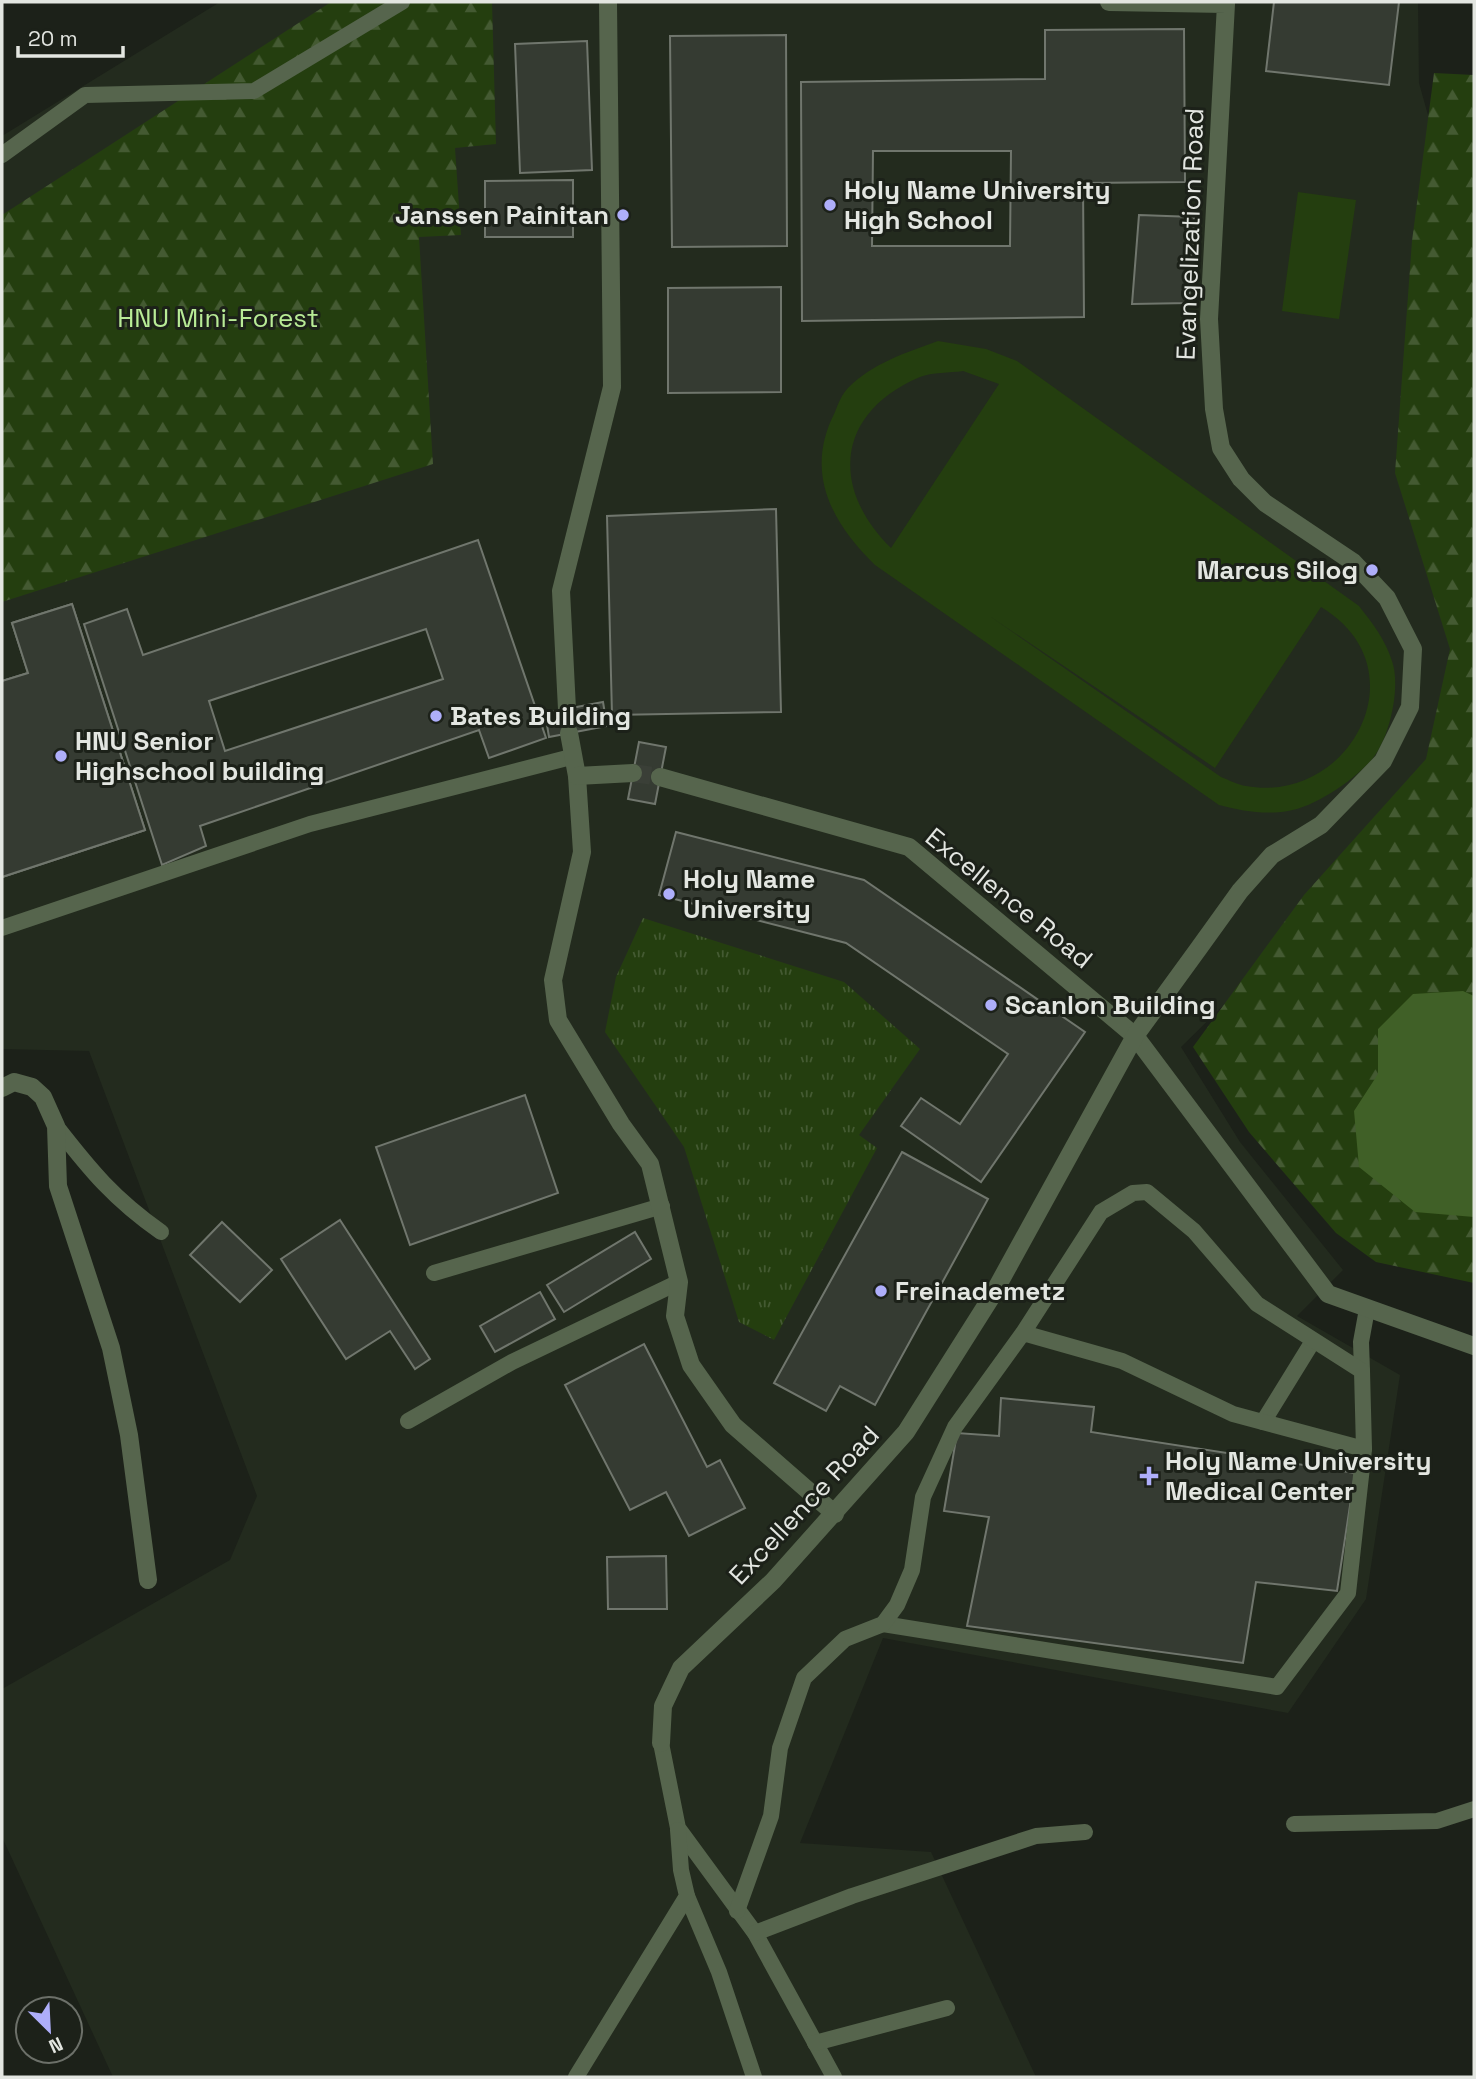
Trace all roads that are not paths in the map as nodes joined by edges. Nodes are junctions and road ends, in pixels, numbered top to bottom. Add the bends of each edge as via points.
1 (402, 2) edge
2 (608, 2) edge
3 (1109, 2) edge
4 (1159, 2) edge
5 (1226, 3) edge
6 (2, 155) edge
7 (567, 709) dead end
8 (569, 733) dead end
9 (571, 757) junction
10 (633, 773) tunnel mouth
11 (577, 776) junction
12 (660, 777) tunnel mouth
13 (2, 928) edge
14 (1135, 1036) junction
15 (2, 1088) edge
16 (56, 1126) junction
17 (662, 1206) junction
18 (161, 1232) dead end
19 (434, 1273) dead end
20 (680, 1282) junction
21 (992, 1296) joint
22 (1367, 1309) junction
23 (1023, 1333) junction
24 (1313, 1341) junction
25 (1474, 1346) edge
26 (1362, 1371) junction
27 (408, 1421) dead end
28 (1263, 1422) junction
29 (1364, 1449) junction
30 (835, 1514) junction
31 (148, 1580) dead end
32 (883, 1624) junction
33 (661, 1743) joint
34 (1474, 1809) edge
35 (1294, 1824) dead end
36 (678, 1828) junction
37 (1085, 1832) dead end
38 (687, 1896) junction
39 (737, 1910) junction
40 (755, 1933) junction
41 (947, 2008) dead end
42 (815, 2043) junction
43 (576, 2077) edge
44 (754, 2077) edge
45 (834, 2077) edge

1 - 6 lane via 254,91 85,95
2 - 7 street via 612,387 561,591
3 - 4 street
4 - 5 street
5 - 14 street, Evangelization Road via 1209,319 1221,447 1265,503 1353,562 1387,598 1413,649 1410,707 1383,761 1321,825 1272,855 1240,891
8 - 9 street
9 - 11 street
9 - 13 lane via 310,824
10 - 11 street
11 - 17 street via 582,852 553,980 558,1020 650,1164
12 - 14 street, Excellence Road via 909,848
14 - 21 street, Evangelization Road
14 - 22 street, Excellence Road via 1328,1294
15 - 16 street via 14,1082 32,1087 43,1097
16 - 18 lane via 99,1181
16 - 31 street via 58,1186 111,1348 129,1436
17 - 19 lane
17 - 20 street
20 - 27 lane via 512,1362
20 - 30 street via 675,1316 691,1365 733,1425
21 - 30 street, Excellence Road via 906,1432
22 - 25 street, Excellence Road
22 - 26 lane
23 - 24 lane via 1101,1212 1133,1193 1147,1192 1194,1231 1257,1304
23 - 28 lane via 1122,1361 1203,1401
23 - 32 lane via 955,1427 923,1497 912,1570
24 - 26 lane
24 - 28 lane
26 - 29 lane
28 - 29 lane
29 - 32 lane via 1348,1593 1277,1687
30 - 33 street, Excellence Road via 681,1668 663,1706
32 - 39 lane via 845,1639 804,1678 780,1748 771,1816
33 - 36 lane
34 - 35 lane via 1437,1821
36 - 38 lane
36 - 39 lane
37 - 40 lane via 1036,1836
38 - 43 lane
38 - 44 lane via 719,1972
39 - 40 lane
40 - 42 lane
41 - 42 lane
42 - 45 lane

